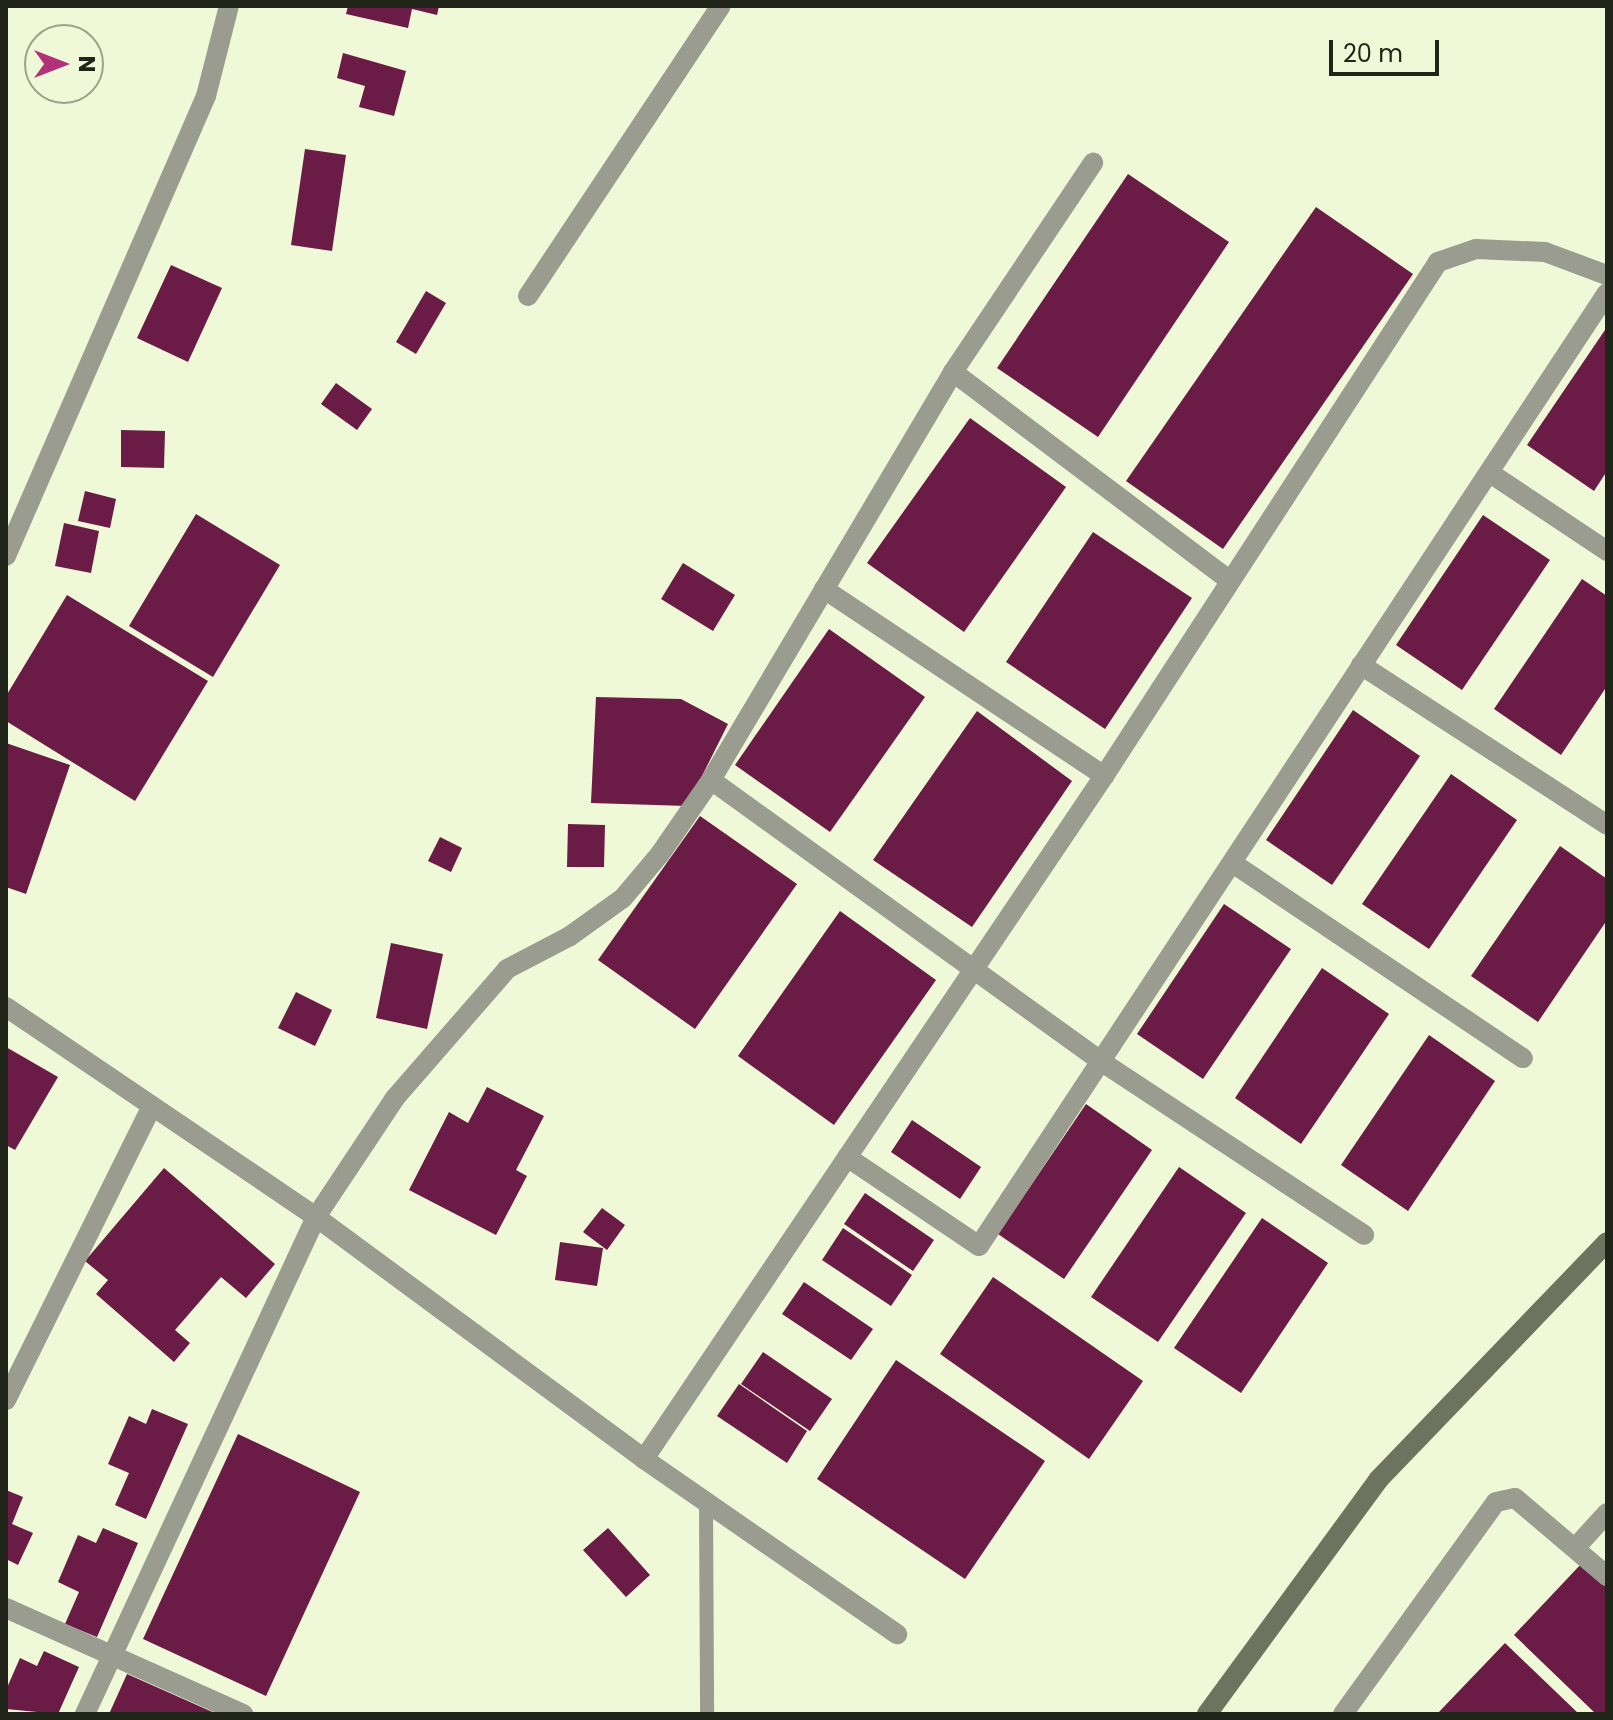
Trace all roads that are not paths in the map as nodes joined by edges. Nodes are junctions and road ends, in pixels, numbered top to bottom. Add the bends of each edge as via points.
1 (229, 6) edge
2 (721, 6) edge
3 (1093, 163) dead end
4 (1607, 275) edge
5 (1607, 293) edge
6 (528, 296) dead end
7 (953, 372) junction
8 (1490, 473) junction
9 (1607, 551) edge
10 (6, 556) edge
11 (1229, 580) junction
12 (824, 589) junction
13 (1361, 665) junction
14 (1104, 776) junction
15 (711, 780) junction
16 (1607, 825) edge
17 (1234, 864) junction
18 (971, 969) junction
19 (6, 1007) edge
20 (1523, 1058) dead end
21 (1102, 1062) junction
22 (152, 1106) junction
23 (847, 1157) junction
24 (316, 1217) junction
25 (1364, 1235) dead end
26 (1607, 1242) edge
27 (6, 1400) edge
28 (644, 1459) junction
29 (706, 1503) junction
30 (1607, 1513) edge
31 (1576, 1547) junction
32 (1607, 1576) edge
33 (6, 1608) edge
34 (897, 1634) dead end
35 (112, 1655) junction
36 (85, 1714) edge
37 (243, 1714) edge
38 (707, 1714) edge
39 (1207, 1714) edge
40 (1343, 1714) edge

1 - 10 street via 206,96
2 - 6 street
3 - 7 street
4 - 11 street via 1545,252 1476,249 1438,262
5 - 8 street
7 - 11 street
7 - 12 street
8 - 9 street
8 - 13 street
11 - 14 street
12 - 14 street
12 - 15 street
13 - 16 street
13 - 17 street
14 - 18 street
15 - 18 street
15 - 24 street via 623,898 570,936 507,969 395,1098
17 - 20 street
17 - 21 street
18 - 21 street
18 - 23 street
19 - 22 street
21 - 23 street via 979,1246
21 - 25 street
22 - 24 street
22 - 27 street
23 - 28 street
24 - 28 street
24 - 35 street
26 - 39 street via 1378,1480
28 - 29 street
29 - 34 street
29 - 38 lane
30 - 31 street
31 - 32 street
31 - 40 street via 1515,1498 1496,1502
33 - 35 street
35 - 36 street
35 - 37 street

